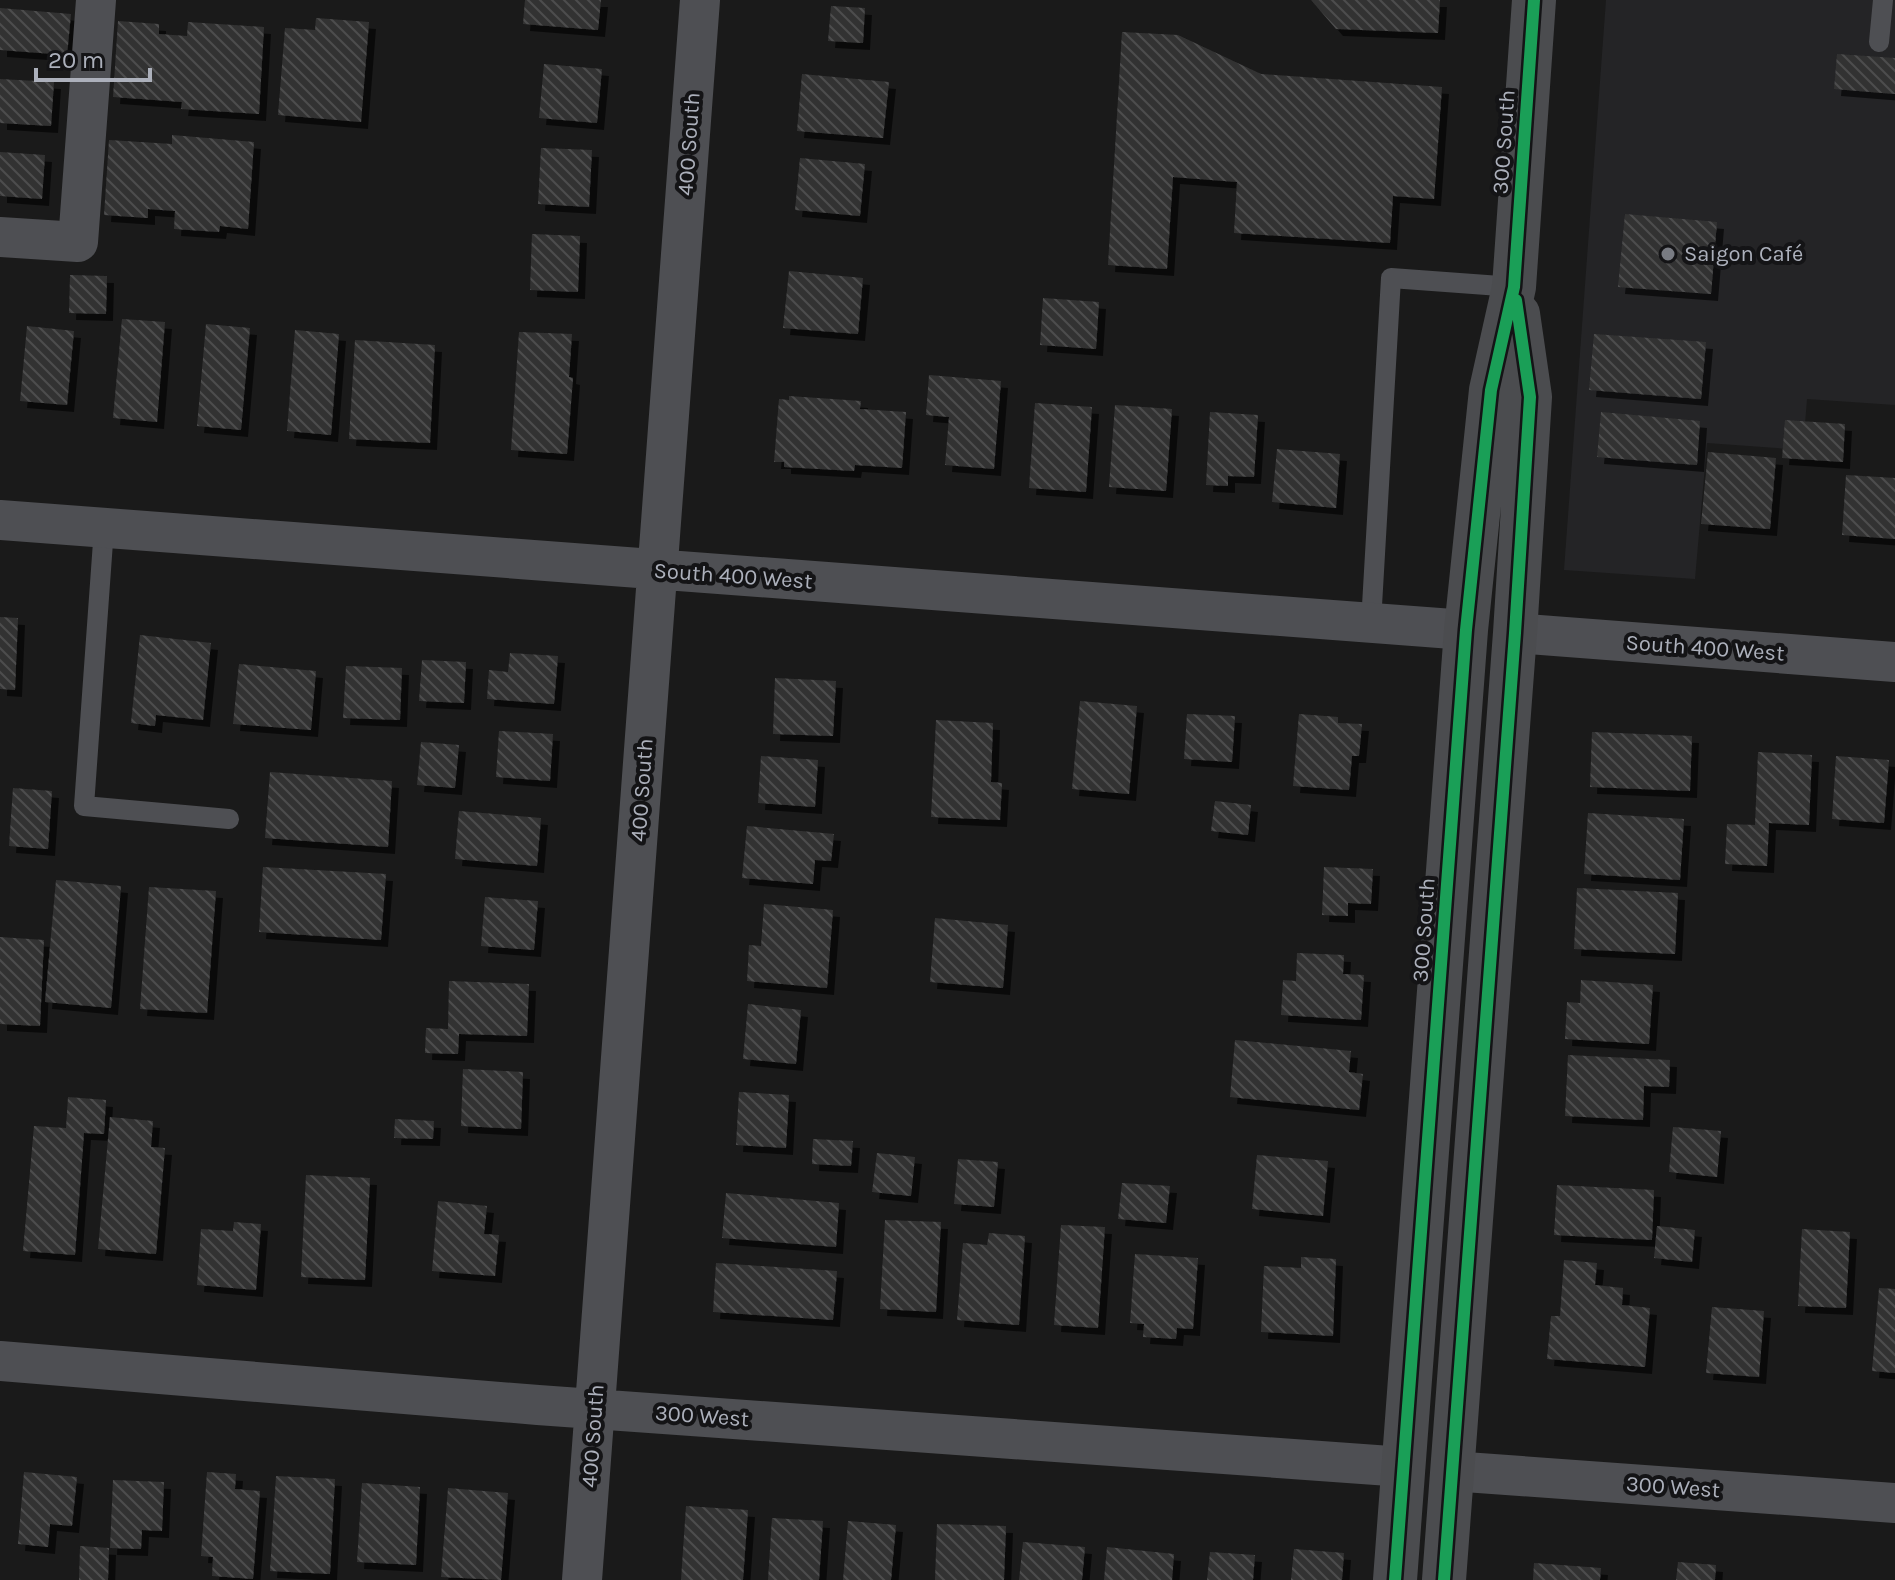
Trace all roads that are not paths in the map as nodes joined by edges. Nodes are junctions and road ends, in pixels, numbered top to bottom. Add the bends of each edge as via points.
1 (96, 0) edge
2 (700, 0) edge
3 (1534, 0) edge
4 (1883, 0) edge
5 (1879, 42) dead end
6 (0, 237) edge
7 (1514, 287) junction
8 (0, 520) edge
9 (104, 528) junction
10 (658, 570) junction
11 (1371, 623) junction
12 (1466, 630) junction
13 (1515, 633) junction
14 (1895, 662) edge
15 (229, 819) dead end
16 (0, 1361) edge
17 (595, 1409) junction
18 (1404, 1467) junction
19 (1451, 1471) junction
20 (1895, 1503) edge
21 (582, 1580) edge
22 (1395, 1580) edge
23 (1444, 1580) edge

1 - 6 street via 78,242
2 - 10 street, 400 South
3 - 7 main road, 300 South
4 - 5 lane
7 - 11 lane via 1391,278
7 - 12 main road, 300 South via 1491,390
7 - 13 main road, 300 South via 1530,397
8 - 9 street, South 400 West
9 - 10 street, South 400 West
9 - 15 lane via 84,806
10 - 11 street, South 400 West
10 - 17 street, 400 South
11 - 12 street, South 400 West
12 - 18 main road, 300 South
13 - 14 street, South 400 West
13 - 19 main road, 300 South
16 - 17 street, 300 West
17 - 18 street, 300 West
17 - 21 street, 400 South
18 - 22 main road, 300 South
19 - 20 street, 300 West
19 - 23 main road, 300 South

